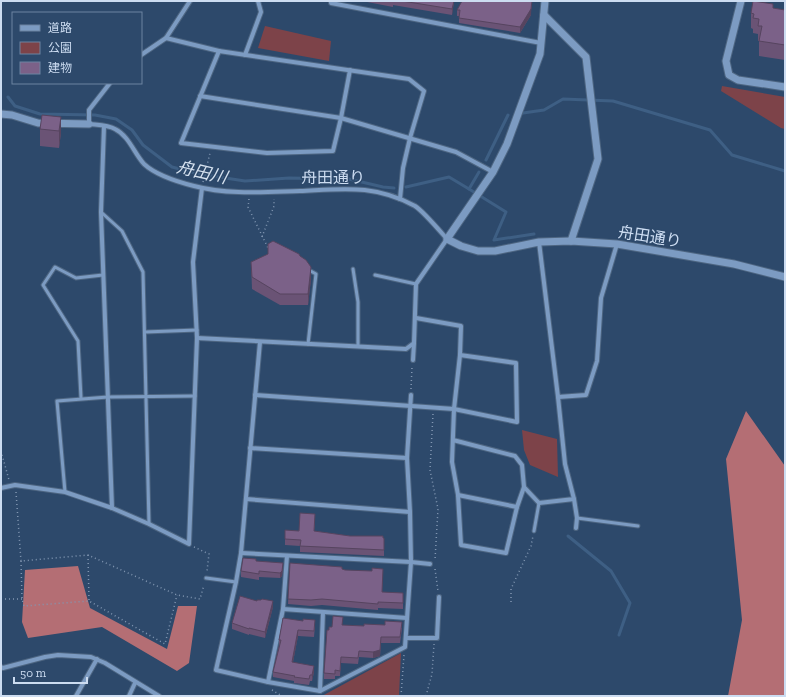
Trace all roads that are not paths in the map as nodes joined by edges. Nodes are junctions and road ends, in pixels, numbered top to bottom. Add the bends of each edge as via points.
1 (190, 1) edge
2 (258, 1) edge
3 (331, 1) edge
4 (545, 1) edge
5 (741, 1) edge
6 (544, 15) junction
7 (166, 38) junction
8 (541, 43) junction
9 (219, 51) junction
10 (142, 53) edge
11 (245, 55) junction
12 (350, 70) junction
13 (109, 84) edge
14 (785, 87) edge
15 (200, 96) junction
16 (1, 114) edge
17 (341, 118) junction
18 (89, 123) junction
19 (104, 126) junction
20 (410, 138) junction
21 (493, 172) junction
22 (202, 188) junction
23 (400, 200) junction
24 (101, 212) junction
25 (447, 239) junction
26 (571, 241) junction
27 (539, 242) junction
28 (618, 244) junction
29 (302, 266) edge
30 (353, 269) dead end
31 (103, 275) junction
32 (375, 275) dead end
33 (785, 276) edge
34 (416, 284) junction
35 (416, 318) junction
36 (197, 330) junction
37 (144, 332) junction
38 (197, 338) junction
39 (260, 342) junction
40 (414, 343) junction
41 (308, 344) junction
42 (358, 346) junction
43 (460, 355) junction
44 (413, 360) road end
45 (255, 395) junction
46 (411, 395) road end
47 (147, 396) junction
48 (195, 396) junction
49 (108, 397) junction
50 (558, 397) junction
51 (81, 398) junction
52 (410, 406) junction
53 (454, 409) junction
54 (453, 440) junction
55 (250, 448) junction
56 (407, 458) junction
57 (524, 487) junction
58 (1, 488) edge
59 (65, 492) junction
60 (458, 495) junction
61 (246, 499) junction
62 (574, 499) junction
63 (539, 502) junction
64 (517, 507) junction
65 (112, 508) junction
66 (410, 512) junction
67 (577, 518) junction
68 (150, 524) junction
69 (638, 526) dead end
70 (576, 528) dead end
71 (534, 531) road end
72 (241, 553) junction
73 (287, 556) junction
74 (411, 562) junction
75 (430, 564) dead end
76 (206, 578) road end
77 (236, 582) junction
78 (439, 597) road end
79 (283, 609) junction
80 (323, 612) junction
81 (407, 618) junction
82 (406, 638) junction
83 (97, 659) junction
84 (1, 667) edge
85 (268, 682) junction
86 (135, 683) junction
87 (320, 691) junction
88 (76, 696) edge
89 (129, 696) edge
90 (159, 696) edge

1 - 7 street
2 - 11 street via 261,12
3 - 8 street
4 - 6 street
5 - 14 street via 726,61 729,75 738,80
6 - 8 street
6 - 26 street via 586,57 592,107 598,159
7 - 9 street
7 - 10 street
8 - 21 street via 540,54 507,144
9 - 11 street
9 - 15 street
11 - 12 street
12 - 17 street
12 - 20 street via 409,80 424,91
13 - 18 street via 90,110
15 - 17 street
15 - 17 street via 181,143 267,153 333,151
16 - 18 street, 舟田通り via 38,123
17 - 20 street
18 - 19 street, 舟田通り
19 - 22 street, 舟田通り via 124,135 144,164 155,171
19 - 24 street
20 - 21 street via 456,152
20 - 23 street via 403,168
21 - 25 street
22 - 23 street, 舟田通り via 250,193 351,188 378,192
22 - 36 street via 193,262
23 - 25 street, 舟田通り via 416,207
24 - 31 street
24 - 37 lane via 122,231 143,272
25 - 27 street, 舟田通り via 478,252
25 - 34 street
26 - 27 street, 舟田通り
26 - 28 street, 舟田通り
27 - 50 street
28 - 33 street, 舟田通り via 734,264
28 - 50 street via 601,298 597,361 586,395
29 - 41 lane via 316,274
30 - 42 lane via 358,302
31 - 49 street
31 - 51 lane via 76,278 55,267 43,285 78,341
32 - 34 lane
34 - 35 street
35 - 40 street
35 - 43 street via 461,326
36 - 37 lane
36 - 38 street
37 - 47 lane
38 - 39 street
38 - 48 street
39 - 41 street
39 - 45 street
40 - 42 street via 406,349
40 - 44 street
41 - 42 street
43 - 53 street
43 - 53 street via 516,363 517,422
45 - 52 street
45 - 55 street
46 - 52 street
47 - 48 lane
47 - 49 lane
47 - 68 lane
48 - 68 street via 189,544
49 - 51 lane
49 - 65 street
50 - 62 street via 565,464
51 - 59 lane via 58,401
52 - 53 street
52 - 56 street
53 - 54 street
54 - 57 street via 515,456 522,465
54 - 60 street via 452,462
55 - 56 street
55 - 61 street
56 - 66 street
57 - 63 street
57 - 64 street
58 - 59 street via 13,486
59 - 65 street
60 - 64 street
60 - 64 street via 461,545 506,553
61 - 66 street
61 - 72 street
62 - 63 street
62 - 67 street
63 - 71 lane
65 - 68 street
66 - 74 street
67 - 69 lane
67 - 70 street
72 - 73 street
72 - 77 street
73 - 74 street
73 - 79 street
74 - 75 street
74 - 81 street
76 - 77 lane
77 - 85 street via 216,670
78 - 82 street via 437,638
79 - 80 street
79 - 85 street
80 - 81 street
80 - 87 street
81 - 82 street
82 - 87 street via 405,647
83 - 84 street via 58,655
83 - 86 street
83 - 88 street
85 - 87 street
86 - 89 street
86 - 90 street

